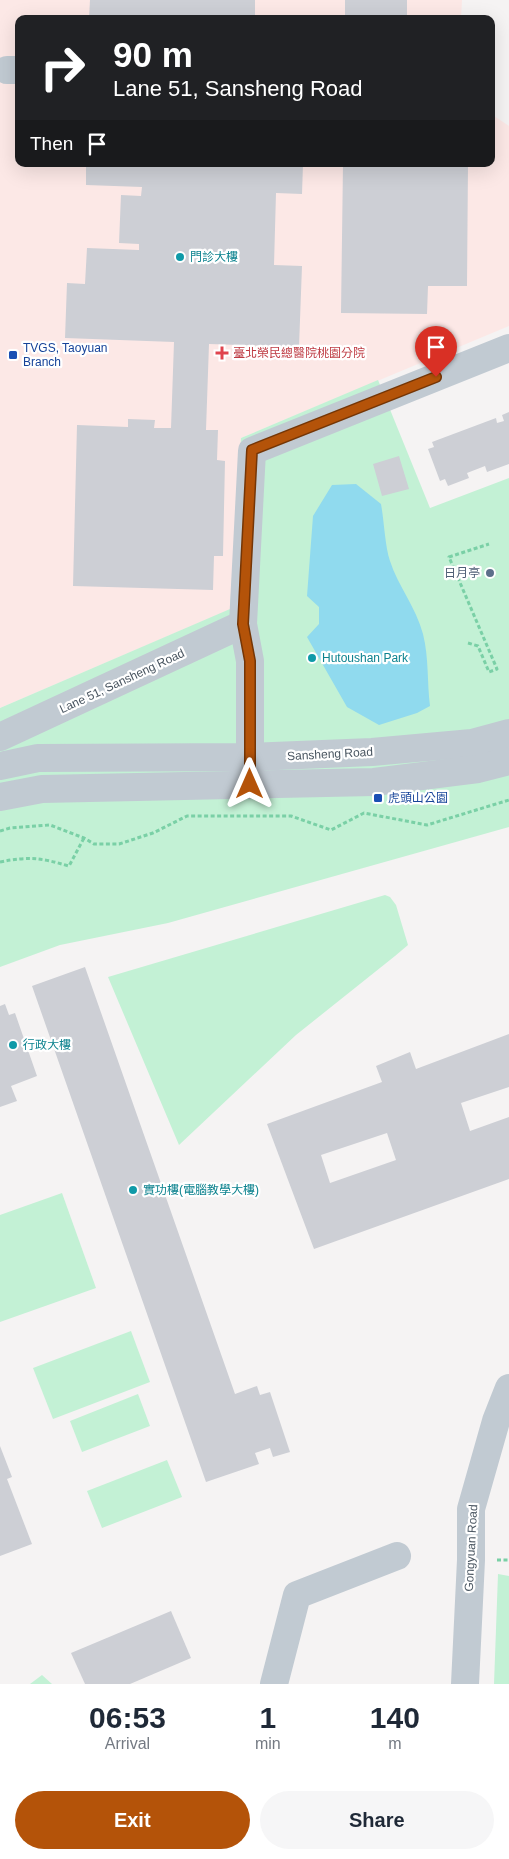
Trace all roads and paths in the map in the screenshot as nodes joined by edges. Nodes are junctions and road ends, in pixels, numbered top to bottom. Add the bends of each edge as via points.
1 (509, 348) edge
2 (488, 544) dead end
3 (243, 624) junction
4 (468, 643) dead end
5 (509, 733) edge
6 (0, 737) edge
7 (509, 762) edge
8 (0, 766) edge
9 (251, 770) junction
10 (0, 797) edge
11 (509, 800) edge
12 (0, 831) edge
13 (84, 838) junction
14 (0, 862) edge
15 (509, 1388) edge
16 (397, 1556) dead end
17 (274, 1684) edge
18 (464, 1684) edge

1 - 3 street via 252,450
2 - 4 path via 450,557 497,669 489,672 478,646
3 - 6 street, Lane 51, Sansheng Road
3 - 9 street via 250,661
5 - 9 street, Sansheng Road via 472,743 372,752
7 - 9 street, Sansheng Road via 374,782
8 - 9 street, Sansheng Road via 38,758
9 - 10 street, Sansheng Road via 42,789
11 - 13 path via 427,825 364,814 331,830 291,816 187,816 153,833 119,844 94,844
12 - 13 path via 50,825
13 - 14 path via 69,866 42,858
15 - 18 street, Gongyuan Road via 470,1509 471,1560
16 - 17 street via 297,1595

